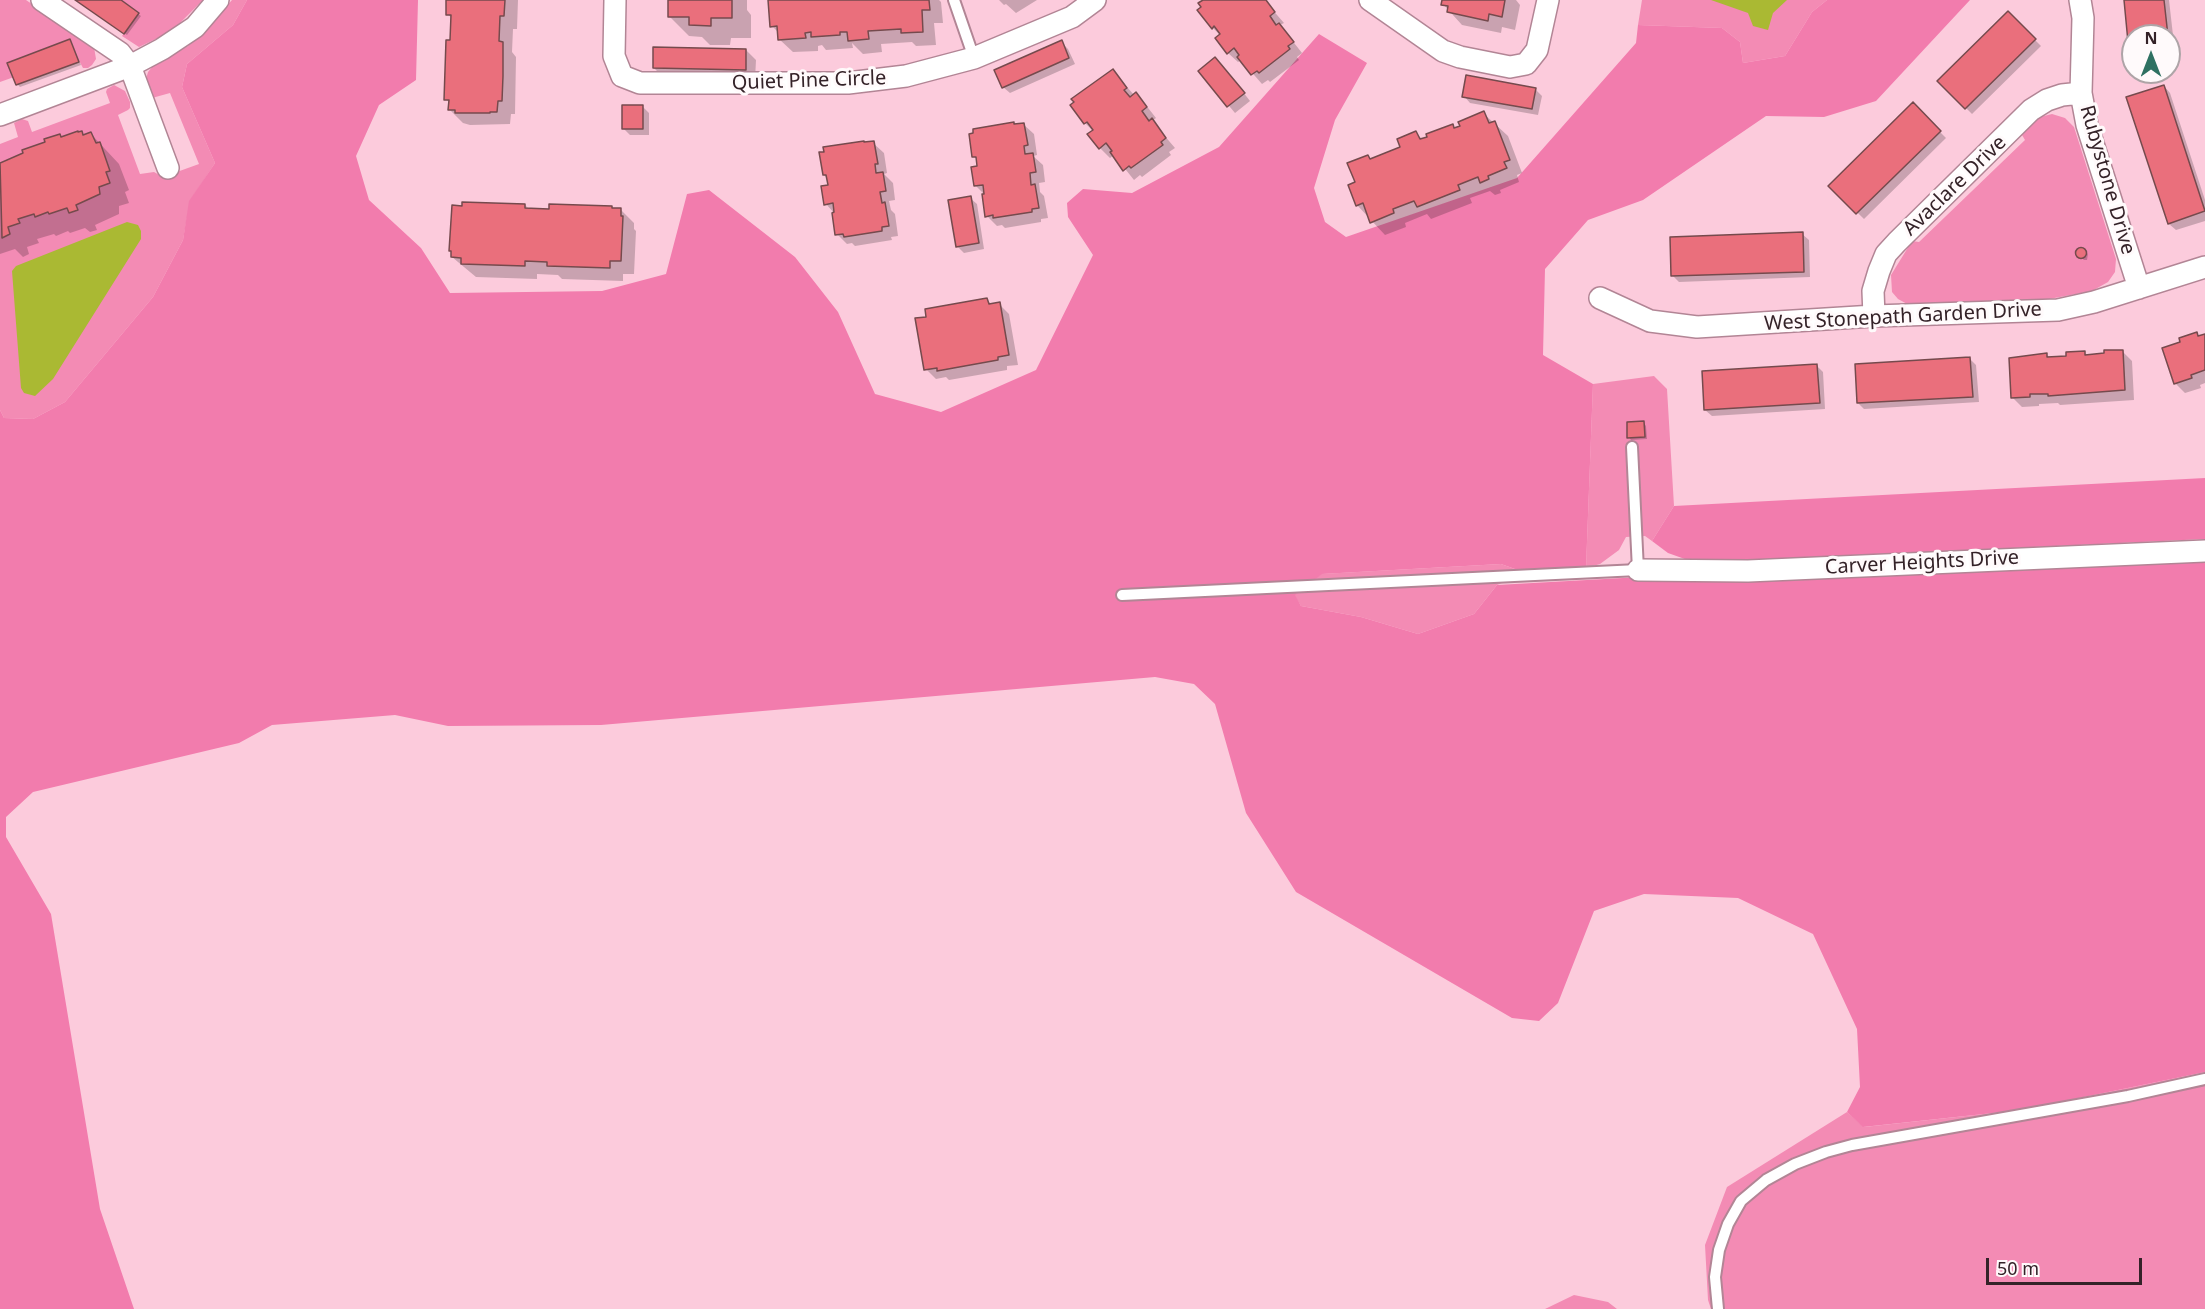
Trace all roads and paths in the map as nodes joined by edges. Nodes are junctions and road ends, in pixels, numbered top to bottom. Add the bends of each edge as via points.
1 (42, 0) edge
2 (218, 0) edge
3 (615, 0) edge
4 (954, 0) edge
5 (1095, 0) edge
6 (1370, 0) edge
7 (1548, 0) edge
8 (2080, 0) edge
9 (974, 58) junction
10 (130, 66) junction
11 (2081, 93) junction
12 (0, 115) edge
13 (168, 168) dead end
14 (2205, 267) edge
15 (2139, 288) junction
16 (1600, 298) dead end
17 (1874, 316) junction
18 (1632, 447) dead end
19 (2205, 551) edge
20 (1638, 570) junction
21 (1122, 595) dead end
22 (2205, 1079) edge
23 (1718, 1309) edge

1 - 10 street via 120,53
2 - 10 street via 195,27
3 - 9 street, Quiet Pine Circle via 614,56 622,76 640,83 848,83 906,76
4 - 9 lane
5 - 9 street, Quiet Pine Circle via 1072,17
6 - 7 street via 1443,51 1510,67 1526,64 1533,58
8 - 11 street, Rubystone Drive
10 - 12 street
10 - 13 street
11 - 15 street, Rubystone Drive via 2087,125
11 - 17 street, Avaclare Drive via 2047,100 2031,110 1897,242 1886,254 1879,271 1873,291
14 - 15 street, West Stonepath Garden Drive
15 - 17 street, West Stonepath Garden Drive via 2058,310
16 - 17 street, West Stonepath Garden Drive via 1650,321 1697,327
18 - 20 lane
19 - 20 street, Carver Heights Drive via 1748,571
20 - 21 lane
22 - 23 lane via 1852,1145 1795,1164 1766,1180 1741,1201 1728,1224 1715,1276

